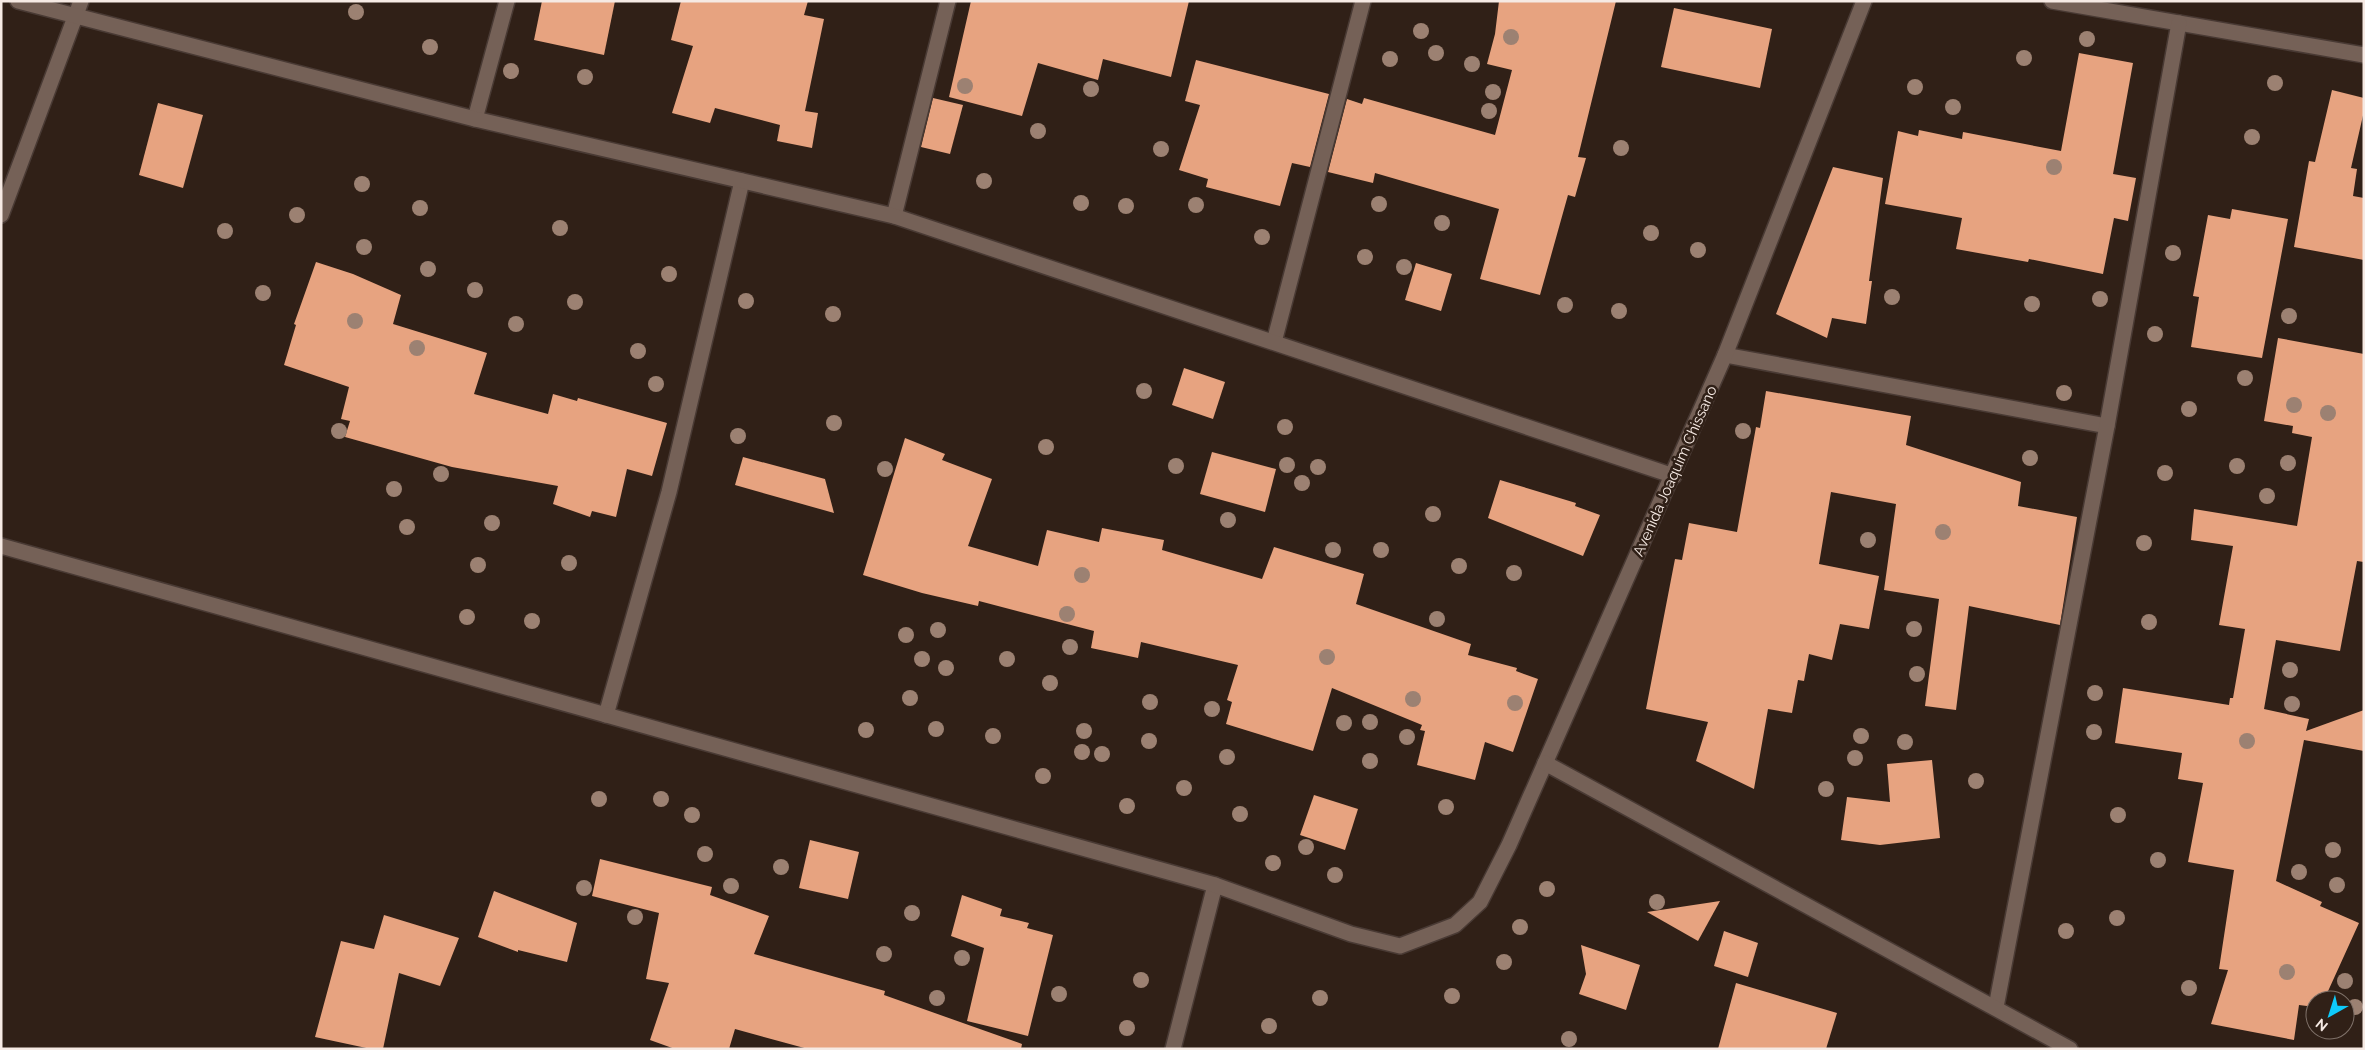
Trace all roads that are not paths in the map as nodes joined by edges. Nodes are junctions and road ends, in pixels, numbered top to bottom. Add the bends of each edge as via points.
1 (18, 1) edge
2 (507, 1) edge
3 (948, 1) edge
4 (1363, 1) edge
5 (1864, 1) edge
6 (2052, 1) edge
7 (79, 8) edge
8 (2179, 23) junction
9 (2364, 55) edge
10 (475, 119) junction
11 (742, 181) junction
12 (1, 215) edge
13 (894, 216) junction
14 (1274, 342) junction
15 (1725, 355) junction
16 (2107, 426) junction
17 (1674, 476) junction
18 (1, 546) edge
19 (606, 715) junction
20 (1545, 764) junction
21 (1215, 885) junction
22 (1996, 1007) junction
23 (1173, 1049) edge
24 (2070, 1049) edge

1 - 7 street
2 - 10 street
3 - 13 street
4 - 14 street
5 - 15 street, Avenida Joaquim Chissano
6 - 8 street
7 - 10 street
7 - 12 street
8 - 9 street
8 - 16 street
10 - 11 street
11 - 13 street
11 - 19 street via 669,492
13 - 14 street
14 - 17 street
15 - 16 street
15 - 17 street, Avenida Joaquim Chissano
16 - 22 street
17 - 20 street, Avenida Joaquim Chissano
18 - 19 street
19 - 21 street
20 - 21 street, Avenida Joaquim Chissano via 1480,902 1455,925 1400,946 1351,934
20 - 22 street
21 - 23 street
22 - 24 street

